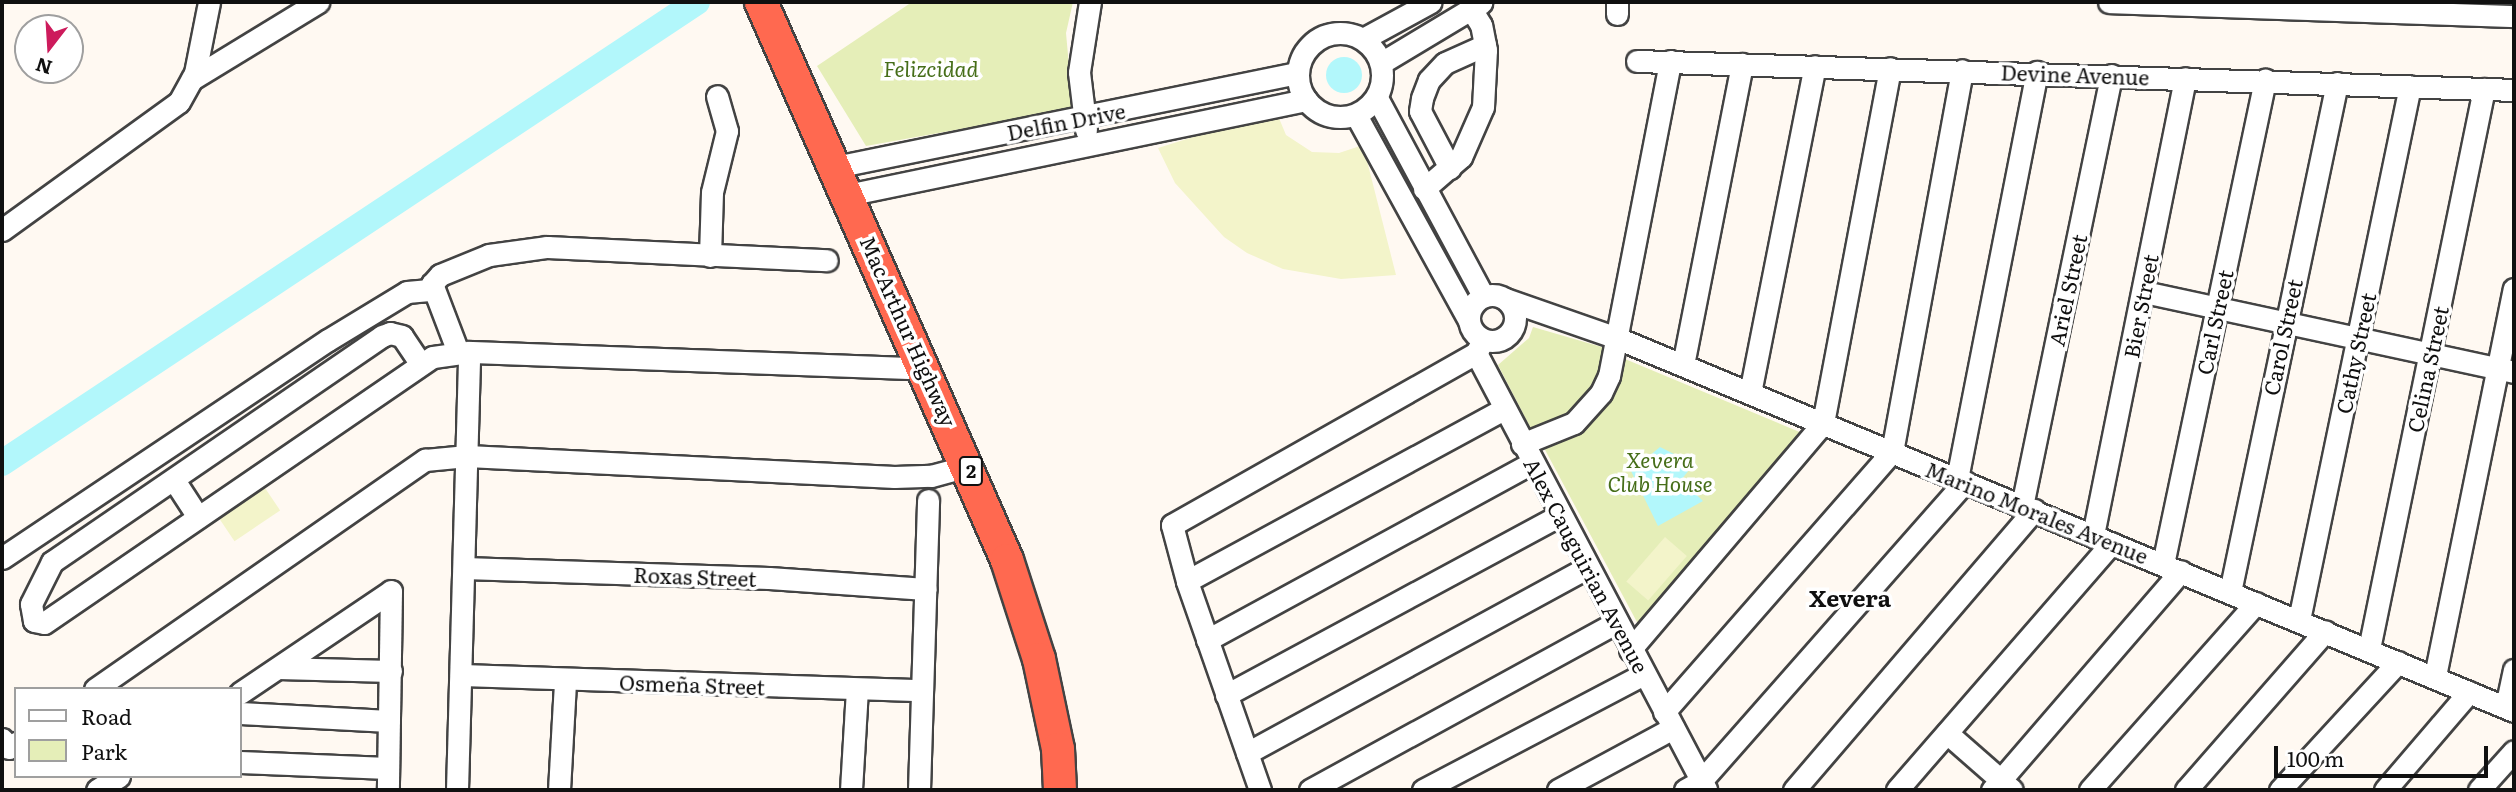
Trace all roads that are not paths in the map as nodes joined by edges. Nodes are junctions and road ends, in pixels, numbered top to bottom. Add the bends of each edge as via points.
1 (208, 2) edge
2 (318, 2) edge
3 (761, 2) edge
4 (1090, 2) edge
5 (1431, 2) edge
6 (2109, 2) edge
7 (1477, 5) edge
8 (2441, 7) edge
9 (2514, 16) edge
10 (1363, 39) junction
11 (1485, 45) junction
12 (1637, 61) dead end
13 (1670, 61) junction
14 (1381, 62) junction
15 (1742, 64) junction
16 (1815, 66) junction
17 (1891, 68) junction
18 (1962, 70) junction
19 (2037, 72) junction
20 (1298, 73) junction
21 (2111, 75) junction
22 (2185, 78) junction
23 (192, 79) junction
24 (2265, 80) junction
25 (2337, 83) junction
26 (2410, 86) junction
27 (2484, 89) junction
28 (2514, 90) edge
29 (717, 96) dead end
30 (1377, 98) junction
31 (1306, 100) junction
32 (1356, 115) junction
33 (1084, 117) junction
34 (1088, 145) junction
35 (1450, 168) junction
36 (841, 181) junction
37 (1424, 189) junction
38 (2, 230) edge
39 (710, 256) junction
40 (827, 260) dead end
41 (2514, 289) edge
42 (432, 290) junction
43 (2144, 292) junction
44 (1483, 296) junction
45 (1505, 299) junction
46 (2217, 308) junction
47 (1559, 316) junction
48 (1468, 319) junction
49 (2284, 322) junction
50 (1508, 335) junction
51 (1617, 338) junction
52 (2358, 338) junction
53 (1479, 346) junction
54 (464, 352) junction
55 (2430, 354) junction
56 (420, 363) junction
57 (1683, 365) junction
58 (925, 369) junction
59 (2506, 370) edge
60 (1750, 393) junction
61 (1504, 409) junction
62 (1823, 423) junction
63 (1522, 444) junction
64 (1892, 452) junction
65 (467, 456) junction
66 (1532, 463) junction
67 (969, 466) junction
68 (173, 480) junction
69 (1961, 480) junction
70 (928, 500) dead end
71 (2028, 508) junction
72 (1560, 515) junction
73 (198, 517) junction
74 (2103, 539) junction
75 (2, 558) edge
76 (1587, 567) junction
77 (2172, 567) junction
78 (464, 568) junction
79 (1186, 581) junction
80 (926, 589) junction
81 (2230, 592) junction
82 (2256, 603) junction
83 (2299, 620) junction
84 (1617, 622) junction
85 (2325, 631) junction
86 (1207, 640) junction
87 (2369, 649) junction
88 (1630, 650) junction
89 (2398, 662) junction
90 (278, 668) junction
91 (2514, 670) edge
92 (391, 671) junction
93 (1644, 674) junction
94 (463, 676) junction
95 (2435, 676) junction
96 (565, 682) junction
97 (98, 687) edge
98 (857, 690) junction
99 (922, 690) junction
100 (2469, 692) junction
101 (242, 693) edge
102 (1226, 695) junction
103 (2510, 709) edge
104 (242, 713) edge
105 (1669, 720) junction
106 (389, 721) junction
107 (1947, 733) junction
108 (2, 739) edge
109 (14, 744) edge
110 (2514, 751) edge
111 (1247, 753) junction
112 (242, 762) edge
113 (388, 768) junction
114 (116, 778) edge
115 (1697, 787) edge
116 (2001, 787) edge
117 (97, 790) edge
118 (388, 790) edge
119 (457, 790) edge
120 (559, 790) edge
121 (851, 790) edge
122 (919, 790) edge
123 (1060, 790) edge
124 (1260, 790) edge
125 (1310, 790) edge
126 (1423, 790) edge
127 (1558, 790) edge
128 (1794, 790) edge
129 (1897, 790) edge
130 (2090, 790) edge
131 (2186, 790) edge
132 (2280, 790) edge
133 (2385, 790) edge
134 (2479, 790) edge

1 - 23 street
2 - 23 street
3 - 36 highway, MacArthur Highway / 2
4 - 33 street via 1079,72
5 - 10 street
6 - 8 street
7 - 11 street
7 - 14 street
8 - 9 street
10 - 14 street
10 - 20 street via 1340,33 1322,37 1305,51
11 - 35 street via 1488,79 1483,107 1474,135
11 - 35 street via 1445,63 1429,80 1422,98 1420,111
12 - 13 street, Devine Avenue
13 - 15 street, Devine Avenue
13 - 51 street
14 - 30 street via 1383,81
15 - 16 street, Devine Avenue
15 - 57 street
16 - 17 street, Devine Avenue
16 - 60 street
17 - 18 street, Devine Avenue
17 - 62 street
18 - 19 street, Devine Avenue
18 - 64 street
19 - 21 street, Devine Avenue
19 - 69 street
20 - 31 street
20 - 33 street, Delfin Drive
21 - 22 street, Devine Avenue
21 - 71 street, Ariel Street
22 - 24 street, Devine Avenue
22 - 43 street, Bier Street
23 - 38 street via 179,102
24 - 25 street, Devine Avenue
24 - 46 street, Carl Street
25 - 26 street, Devine Avenue
25 - 49 street, Carol Street
26 - 27 street, Devine Avenue
26 - 52 street, Cathy Street
27 - 28 street, Devine Avenue
27 - 55 street, Celina Street
29 - 39 street via 727,131 712,192
30 - 32 street
30 - 37 street
31 - 32 street via 1328,116
31 - 34 street, Delfin Drive
32 - 48 street
33 - 34 street
33 - 36 street, Delfin Drive
34 - 36 street, Delfin Drive
35 - 37 street
36 - 58 highway, MacArthur Highway / 2
37 - 44 street
39 - 40 street
39 - 42 street via 547,247 512,250 465,262 440,275
41 - 59 street
42 - 54 street
42 - 75 street via 407,292 351,326
43 - 46 street
43 - 74 street, Bier Street
44 - 45 street
44 - 48 street via 1472,305
45 - 47 street, Marino Morales Avenue
45 - 50 street via 1515,317
46 - 49 street
46 - 77 street, Carl Street
47 - 50 street via 1527,323
47 - 51 street, Marino Morales Avenue
48 - 53 street
49 - 52 street
49 - 81 street, Carol Street
50 - 53 street
51 - 57 street, Marino Morales Avenue
51 - 63 street via 1609,376 1589,409 1557,432
52 - 55 street
52 - 83 street, Cathy Street
53 - 61 street, Alex Cauguirian Avenue
53 - 79 street via 1172,525
54 - 56 street
54 - 58 street
54 - 65 street
55 - 59 street
55 - 87 street, Celina Street
56 - 68 street via 402,336 390,332
56 - 73 street
57 - 60 street, Marino Morales Avenue
58 - 67 highway, MacArthur Highway / 2
59 - 95 street
60 - 62 street, Marino Morales Avenue
61 - 63 street, Alex Cauguirian Avenue
61 - 79 street
62 - 64 street, Marino Morales Avenue
62 - 88 street
63 - 66 street, Alex Cauguirian Avenue
64 - 69 street, Marino Morales Avenue
64 - 105 street
65 - 67 street via 894,477 931,476
65 - 78 street
65 - 97 street via 412,466
66 - 72 street, Alex Cauguirian Avenue
66 - 86 street
67 - 123 highway, MacArthur Highway / 2 via 1007,560 1039,659 1058,749
68 - 73 street
68 - 73 street via 52,562 31,604 34,621 44,623
69 - 71 street, Marino Morales Avenue
69 - 115 street
70 - 80 street
71 - 74 street, Marino Morales Avenue
71 - 128 street
72 - 76 street, Alex Cauguirian Avenue
72 - 102 street
74 - 77 street, Marino Morales Avenue
74 - 107 street
76 - 84 street, Alex Cauguirian Avenue
76 - 111 street
77 - 81 street, Marino Morales Avenue
77 - 116 street
78 - 80 street, Roxas Street via 769,578
78 - 94 street
79 - 86 street
80 - 99 street
81 - 82 street, Marino Morales Avenue
82 - 83 street, Marino Morales Avenue
82 - 130 street
83 - 85 street, Marino Morales Avenue
84 - 88 street, Alex Cauguirian Avenue
84 - 125 street
85 - 87 street, Marino Morales Avenue
85 - 131 street
86 - 102 street
87 - 89 street, Marino Morales Avenue
88 - 93 street, Alex Cauguirian Avenue
89 - 95 street, Marino Morales Avenue
89 - 132 street
90 - 92 street
90 - 92 street via 391,591
90 - 101 street
91 - 103 street
92 - 106 street
93 - 105 street, Alex Cauguirian Avenue
93 - 126 street
94 - 96 street, Osmeña Street
94 - 119 street
95 - 100 street, Marino Morales Avenue
96 - 98 street, Osmeña Street
96 - 120 street
98 - 99 street, Osmeña Street
98 - 121 street
99 - 122 street
100 - 103 street, Marino Morales Avenue
100 - 133 street
102 - 111 street
104 - 106 street
105 - 115 street, Alex Cauguirian Avenue
105 - 127 street
106 - 113 street
107 - 116 street
107 - 129 street
108 - 109 street via 9,748
110 - 134 street
111 - 124 street
112 - 113 street
113 - 118 street
114 - 117 street

